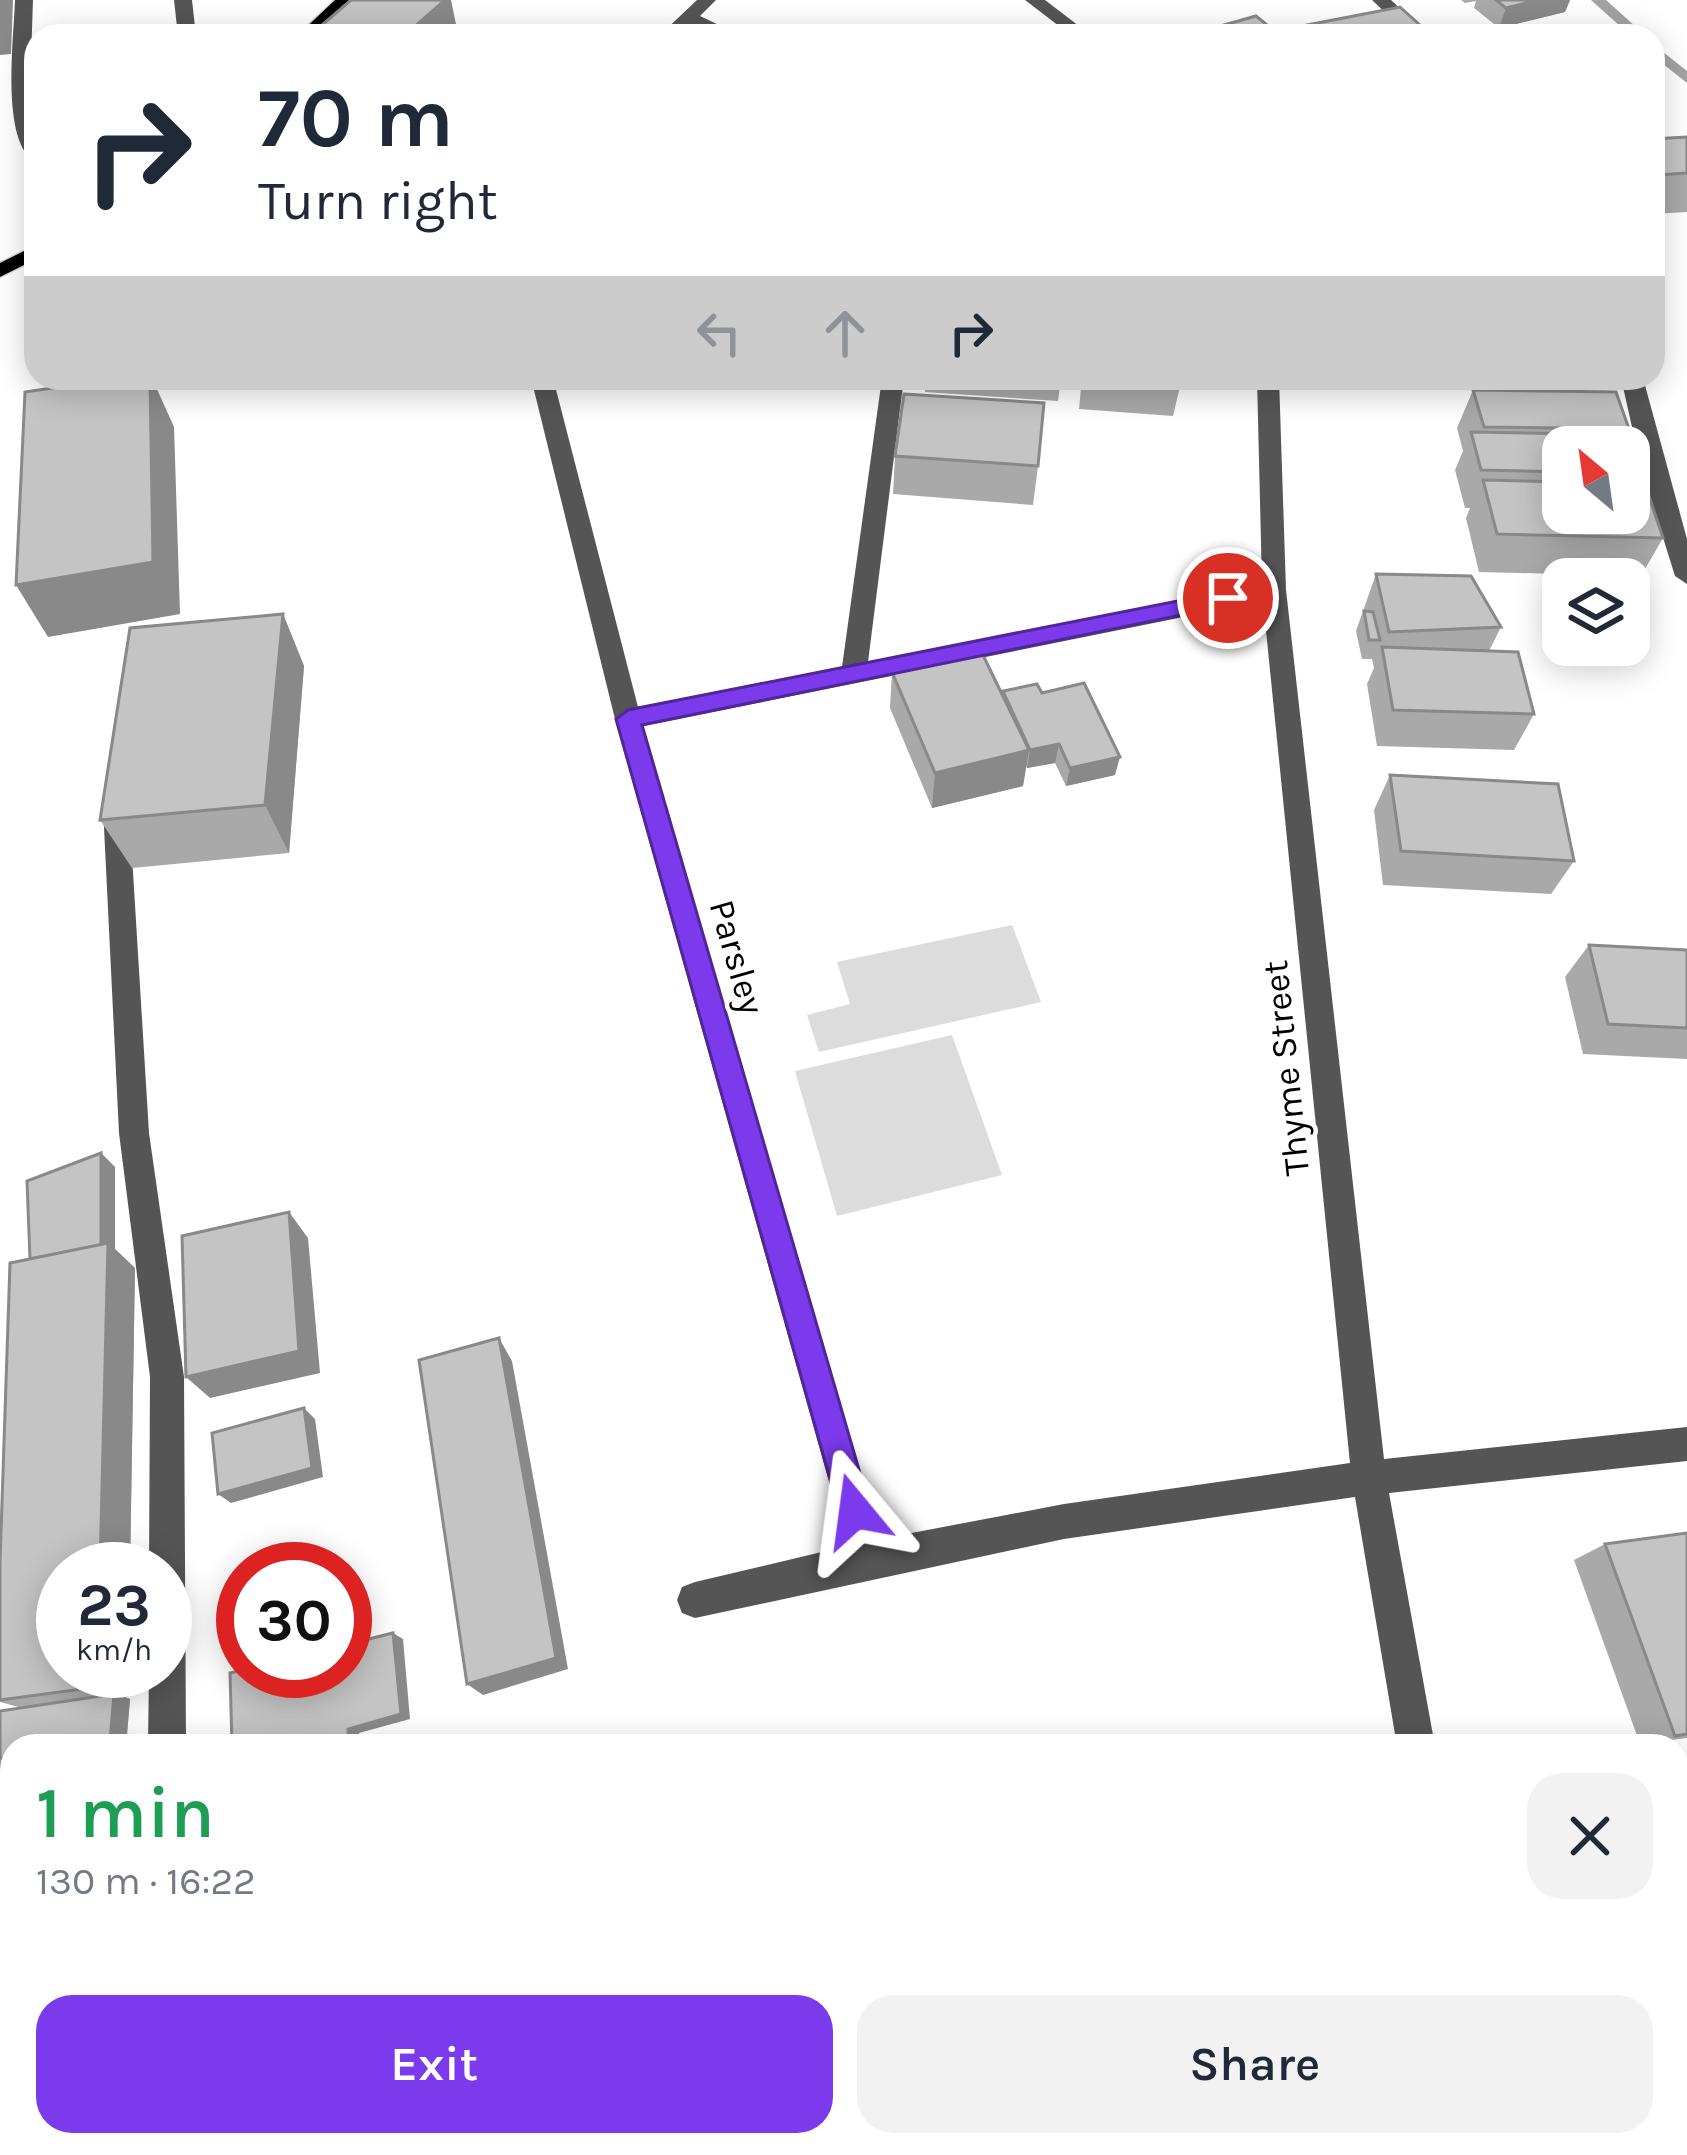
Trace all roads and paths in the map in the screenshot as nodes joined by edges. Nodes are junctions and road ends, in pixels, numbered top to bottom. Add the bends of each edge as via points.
1 (23, 0) edge
2 (345, 0) edge
3 (707, 0) edge
4 (1034, 0) edge
5 (1381, 0) edge
6 (688, 17) junction
7 (319, 24) edge
8 (681, 24) edge
9 (705, 24) edge
10 (1067, 24) edge
11 (1407, 24) edge
12 (24, 128) edge
13 (545, 390) edge
14 (890, 390) edge
15 (1268, 390) edge
16 (1635, 390) edge
17 (1687, 576) edge
18 (1274, 590) junction
19 (854, 670) junction
20 (628, 719) junction
21 (116, 776) edge
22 (1687, 1444) edge
23 (1368, 1474) junction
24 (867, 1555) junction
25 (695, 1600) dead end
26 (167, 1734) edge
27 (1414, 1734) edge

1 - 12 street
2 - 7 main road
3 - 6 street
4 - 10 street
5 - 11 street
6 - 8 street
6 - 9 street
13 - 20 street, Parsley
14 - 19 street
15 - 18 street, Thyme Street
16 - 17 street
18 - 19 street
18 - 23 street, Thyme Street
19 - 20 street
20 - 24 street, Parsley
21 - 26 street via 134,1133 166,1377
22 - 23 street
23 - 24 street
23 - 27 street, Thyme Street
24 - 25 street

